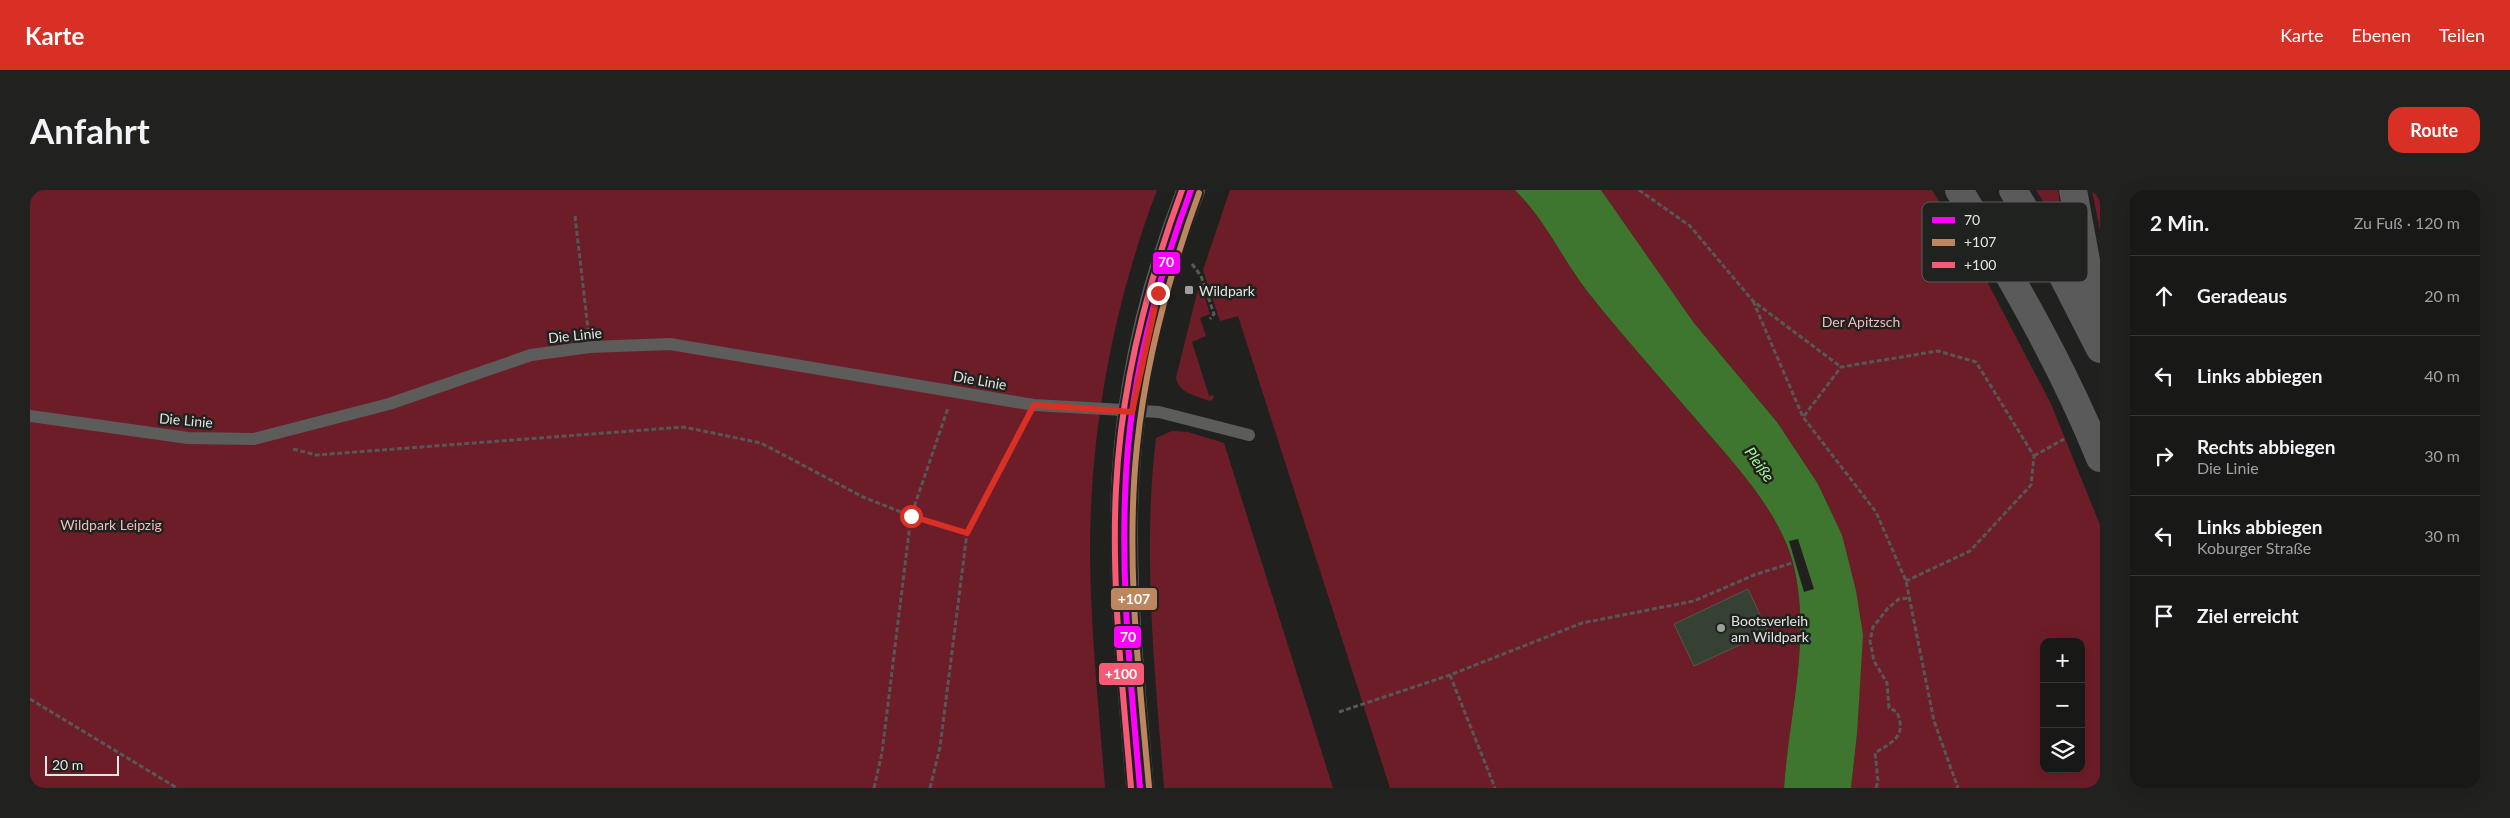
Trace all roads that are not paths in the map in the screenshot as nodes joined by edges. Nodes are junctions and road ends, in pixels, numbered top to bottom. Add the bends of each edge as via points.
1 (1191, 190) edge
2 (1959, 190) edge
3 (2013, 190) edge
4 (1966, 202) edge
5 (2020, 202) edge
6 (2088, 271) edge
7 (2013, 282) edge
8 (2066, 282) edge
9 (2100, 336) edge
10 (2100, 349) edge
11 (1132, 412) junction
12 (30, 416) edge
13 (1249, 435) dead end
14 (2100, 458) edge
15 (1140, 788) edge

1 - 11 main road via 1171,245 1149,327
2 - 4 highway
3 - 5 highway
6 - 9 highway
7 - 14 highway via 2057,363
8 - 10 highway
11 - 12 lane, Die Linie via 1034,405 670,344 590,347 531,355 389,404 254,439 188,438
11 - 13 lane, Die Linie via 1159,412
11 - 15 main road via 1126,462 1124,534 1130,672

